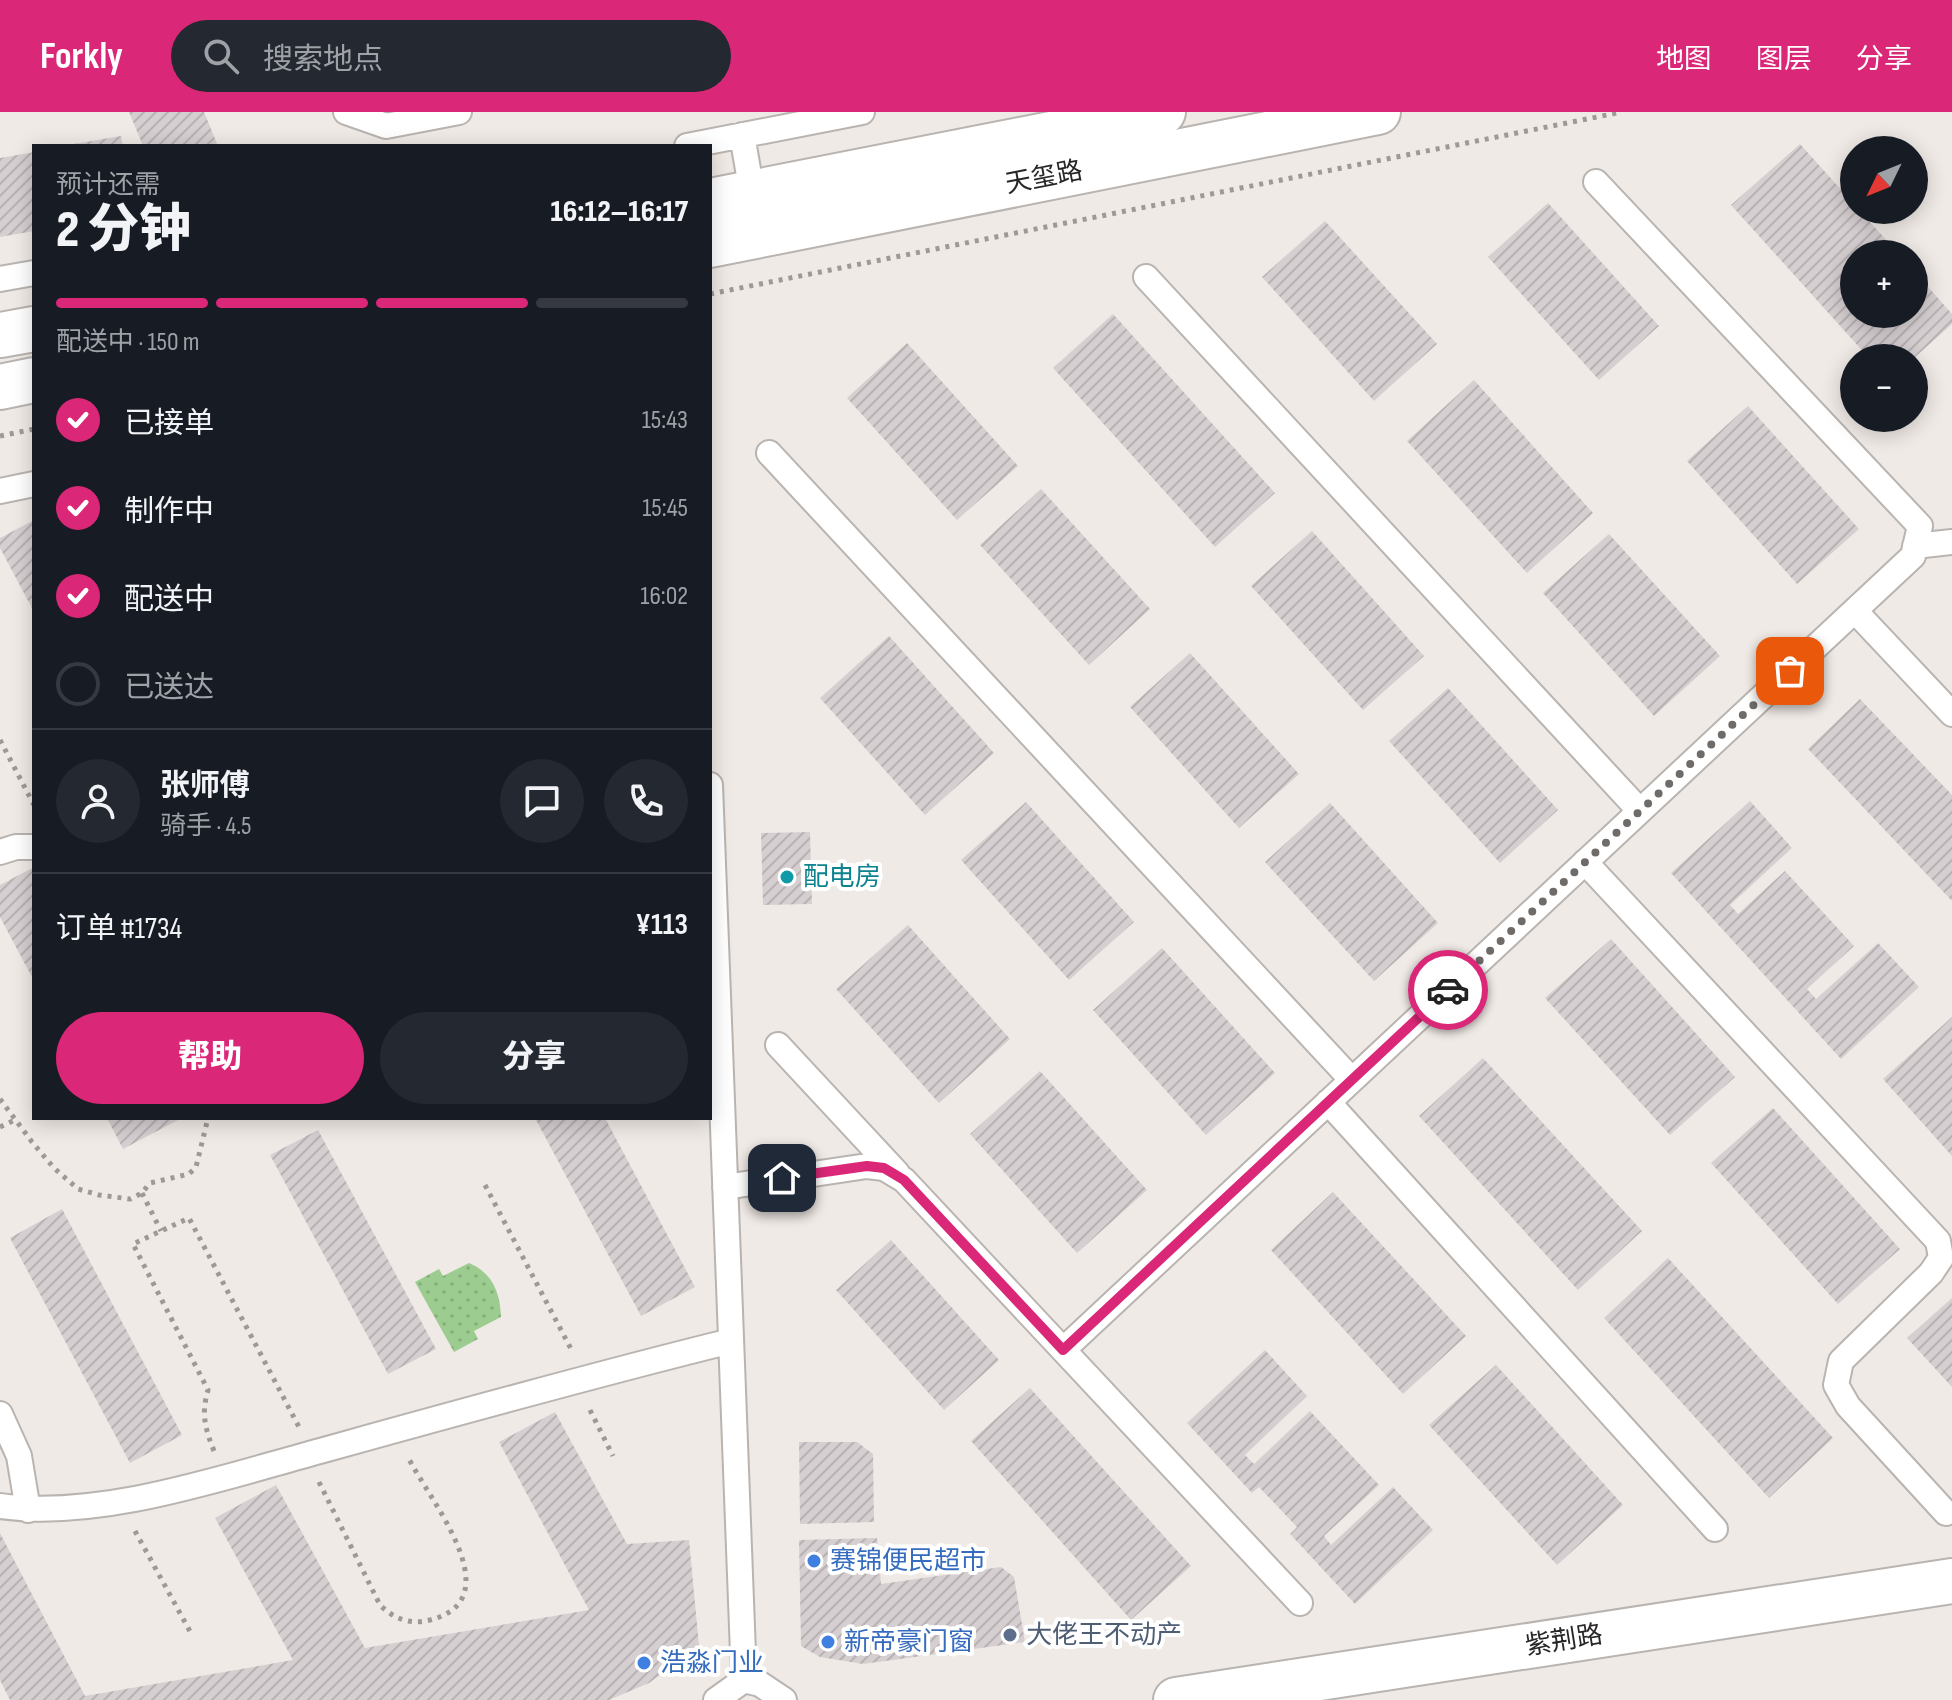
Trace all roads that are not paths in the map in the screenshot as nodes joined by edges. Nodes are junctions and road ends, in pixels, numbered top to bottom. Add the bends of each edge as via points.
1 (346, 112) edge
2 (459, 112) edge
3 (862, 112) edge
4 (1163, 112) edge
5 (1372, 113) edge
6 (1232, 126) edge
7 (742, 135) junction
8 (697, 144) edge
9 (1596, 182) dead end
10 (752, 193) junction
11 (712, 201) edge
12 (760, 235) junction
13 (712, 245) edge
14 (32, 273) edge
15 (1146, 277) dead end
16 (0, 279) edge
17 (32, 329) edge
18 (0, 335) edge
19 (32, 380) edge
20 (0, 387) edge
21 (769, 453) dead end
22 (32, 484) edge
23 (0, 491) edge
24 (1952, 542) edge
25 (1915, 546) junction
26 (1855, 611) junction
27 (1952, 714) edge
28 (1640, 811) junction
29 (712, 839) edge
30 (32, 847) edge
31 (0, 852) edge
32 (1585, 862) junction
33 (778, 1045) dead end
34 (1352, 1080) junction
35 (1328, 1102) junction
36 (904, 1180) junction
37 (725, 1187) junction
38 (731, 1341) junction
39 (1063, 1350) junction
40 (0, 1414) edge
41 (0, 1506) edge
42 (28, 1510) junction
43 (1946, 1513) dead end
44 (1715, 1529) dead end
45 (1952, 1581) edge
46 (1300, 1603) dead end
47 (744, 1680) junction
48 (716, 1700) edge
49 (784, 1700) edge
50 (1176, 1700) edge

1 - 2 lane via 386,126
3 - 7 lane
4 - 10 street, 天玺路
5 - 6 street, 天玺路
6 - 12 street, 天玺路
7 - 8 lane
7 - 10 lane
9 - 25 lane via 1920,526
10 - 11 street, 天玺路
10 - 12 lane
12 - 13 street, 天玺路
14 - 16 lane
15 - 28 lane
17 - 18 street
19 - 20 street
21 - 34 lane
22 - 23 lane
24 - 25 lane
25 - 26 lane via 1913,556
26 - 27 lane
26 - 28 lane
28 - 32 lane
29 - 37 lane
30 - 31 lane
32 - 34 lane
32 - 43 lane via 1938,1241 1941,1258 1931,1273 1841,1361 1836,1385 1848,1406
33 - 36 lane
34 - 35 lane
35 - 39 lane
35 - 44 lane
36 - 37 lane via 884,1168 867,1166
36 - 39 lane
37 - 38 lane
38 - 42 lane via 225,1477 74,1509
38 - 47 lane
39 - 46 lane
40 - 42 lane via 19,1456
41 - 42 lane
45 - 50 street, 紫荆路
47 - 48 lane
47 - 49 lane

